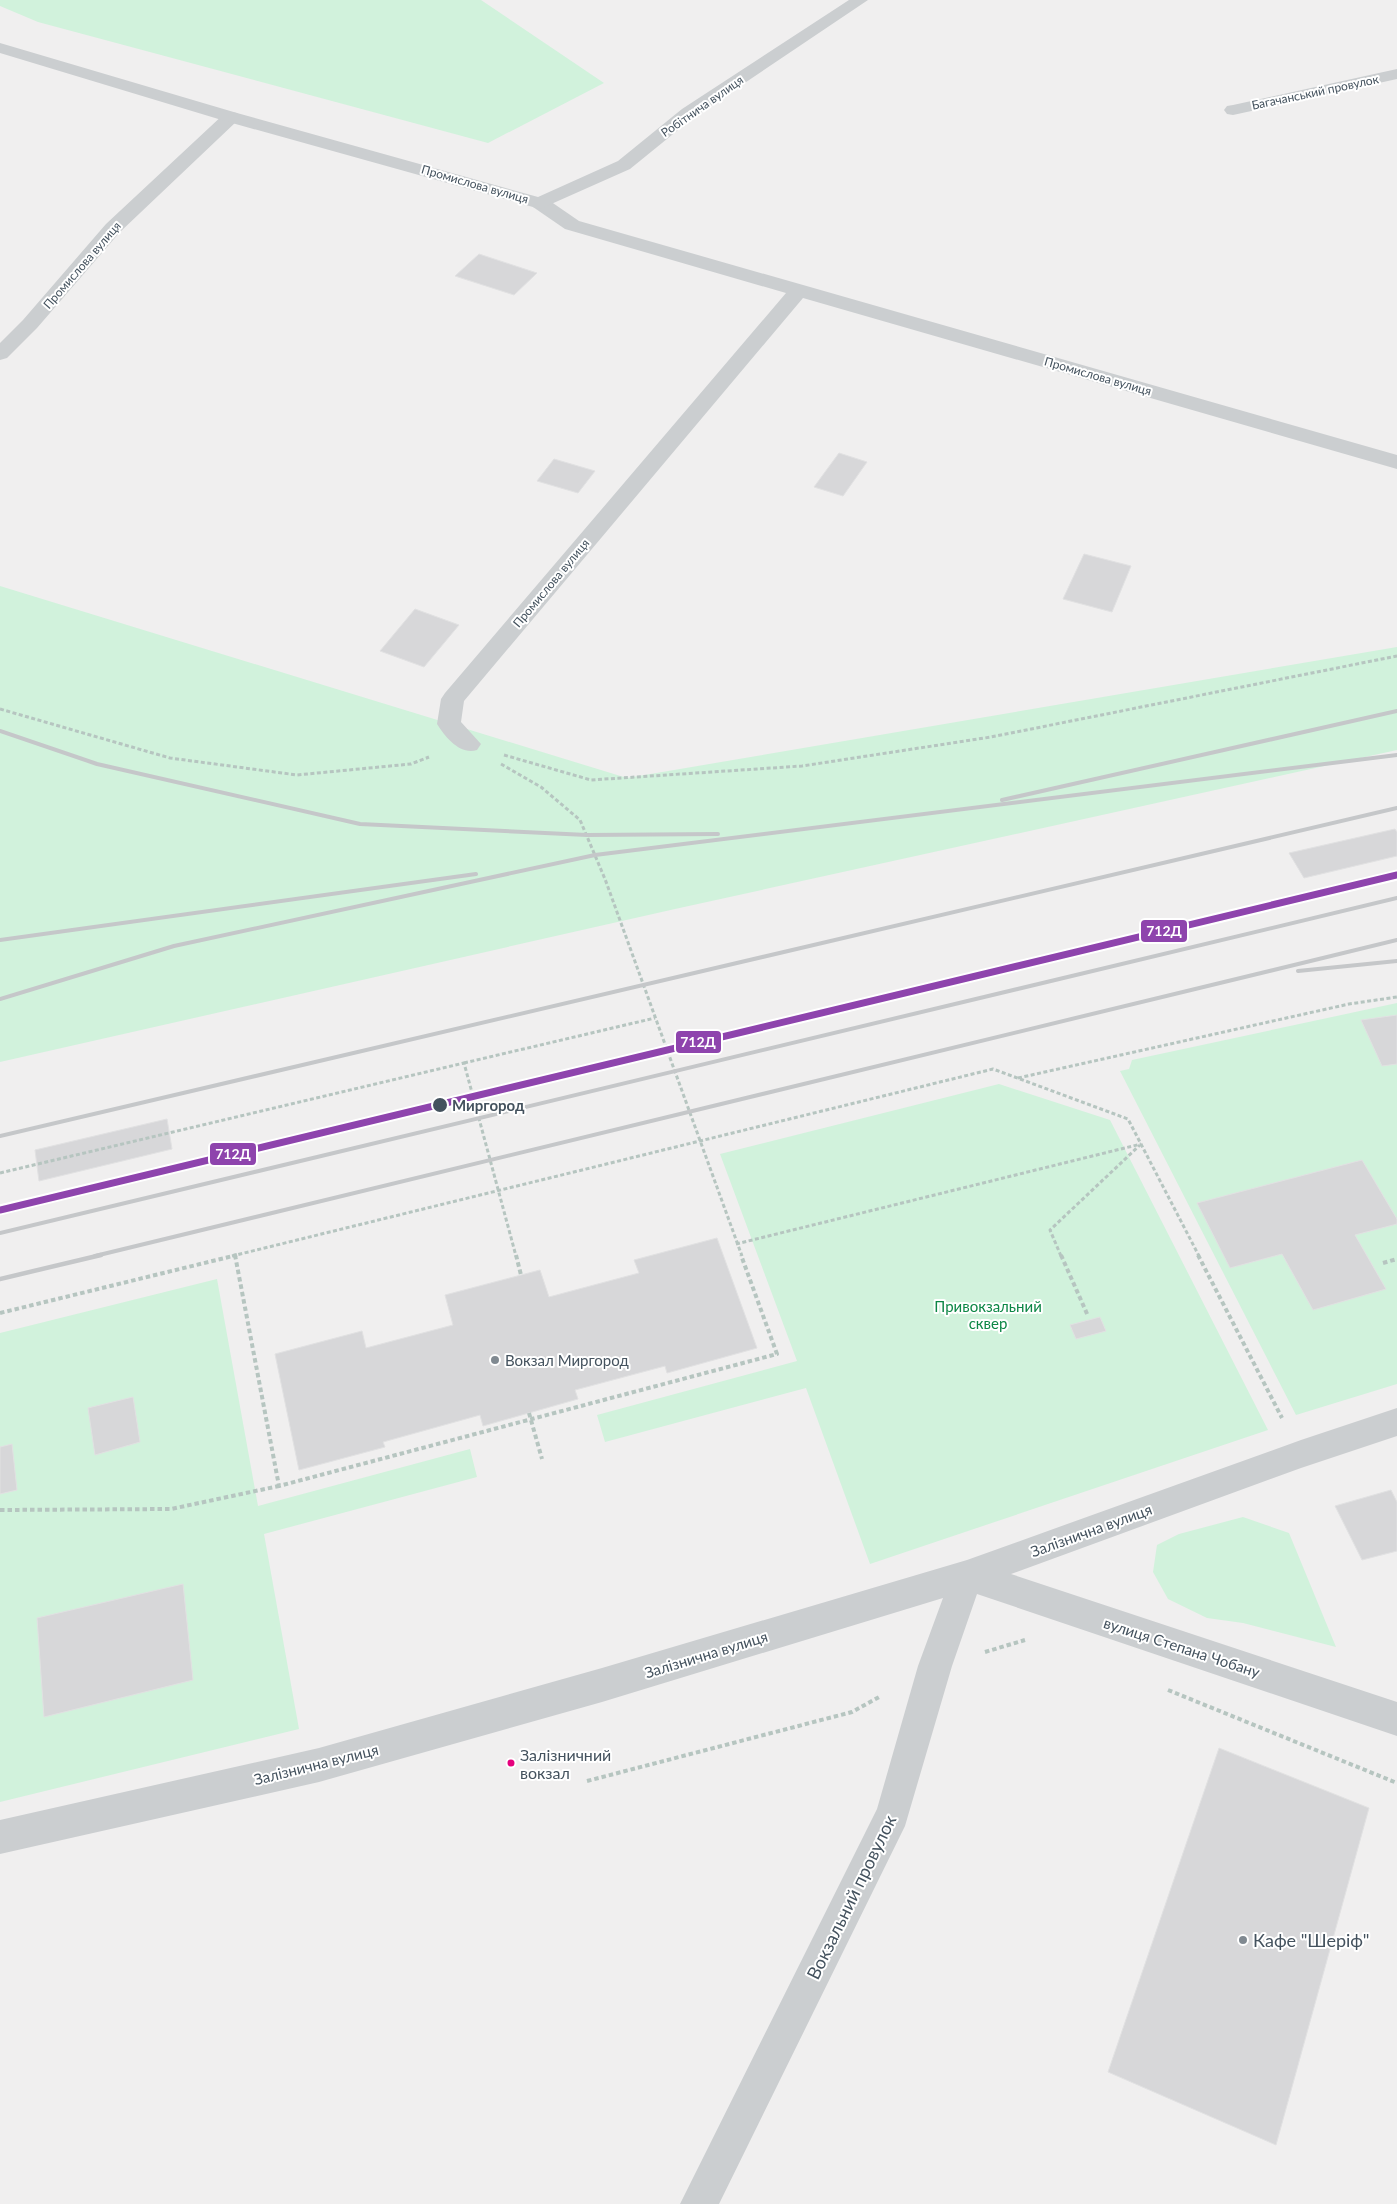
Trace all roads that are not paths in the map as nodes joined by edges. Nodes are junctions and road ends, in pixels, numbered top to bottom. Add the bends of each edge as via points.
1 (860, 0) edge
2 (0, 48) edge
3 (1397, 74) edge
4 (1233, 110) dead end
5 (231, 116) junction
6 (540, 203) junction
7 (799, 290) junction
8 (0, 354) edge
9 (1397, 462) edge
10 (469, 744) road end
11 (1397, 1422) edge
12 (967, 1575) junction
13 (1397, 1718) edge
14 (0, 1837) edge
15 (699, 2204) edge

1 - 6 street, Робітнича вулиця via 688,113 624,165
2 - 5 street, Промислова вулиця
3 - 4 street, Багачанський провулок
5 - 6 street, Промислова вулиця
5 - 8 street, Промислова вулиця via 113,228
6 - 7 street, Промислова вулиця via 572,225
7 - 9 street, Промислова вулиця
7 - 10 street, Промислова вулиця via 453,699 449,724
11 - 12 street, Залізнична вулиця
12 - 13 street, вулиця Степана Чобану
12 - 14 street, Залізнична вулиця via 612,1682 319,1765
12 - 15 street, Вокзальний провулок via 936,1666 893,1814

